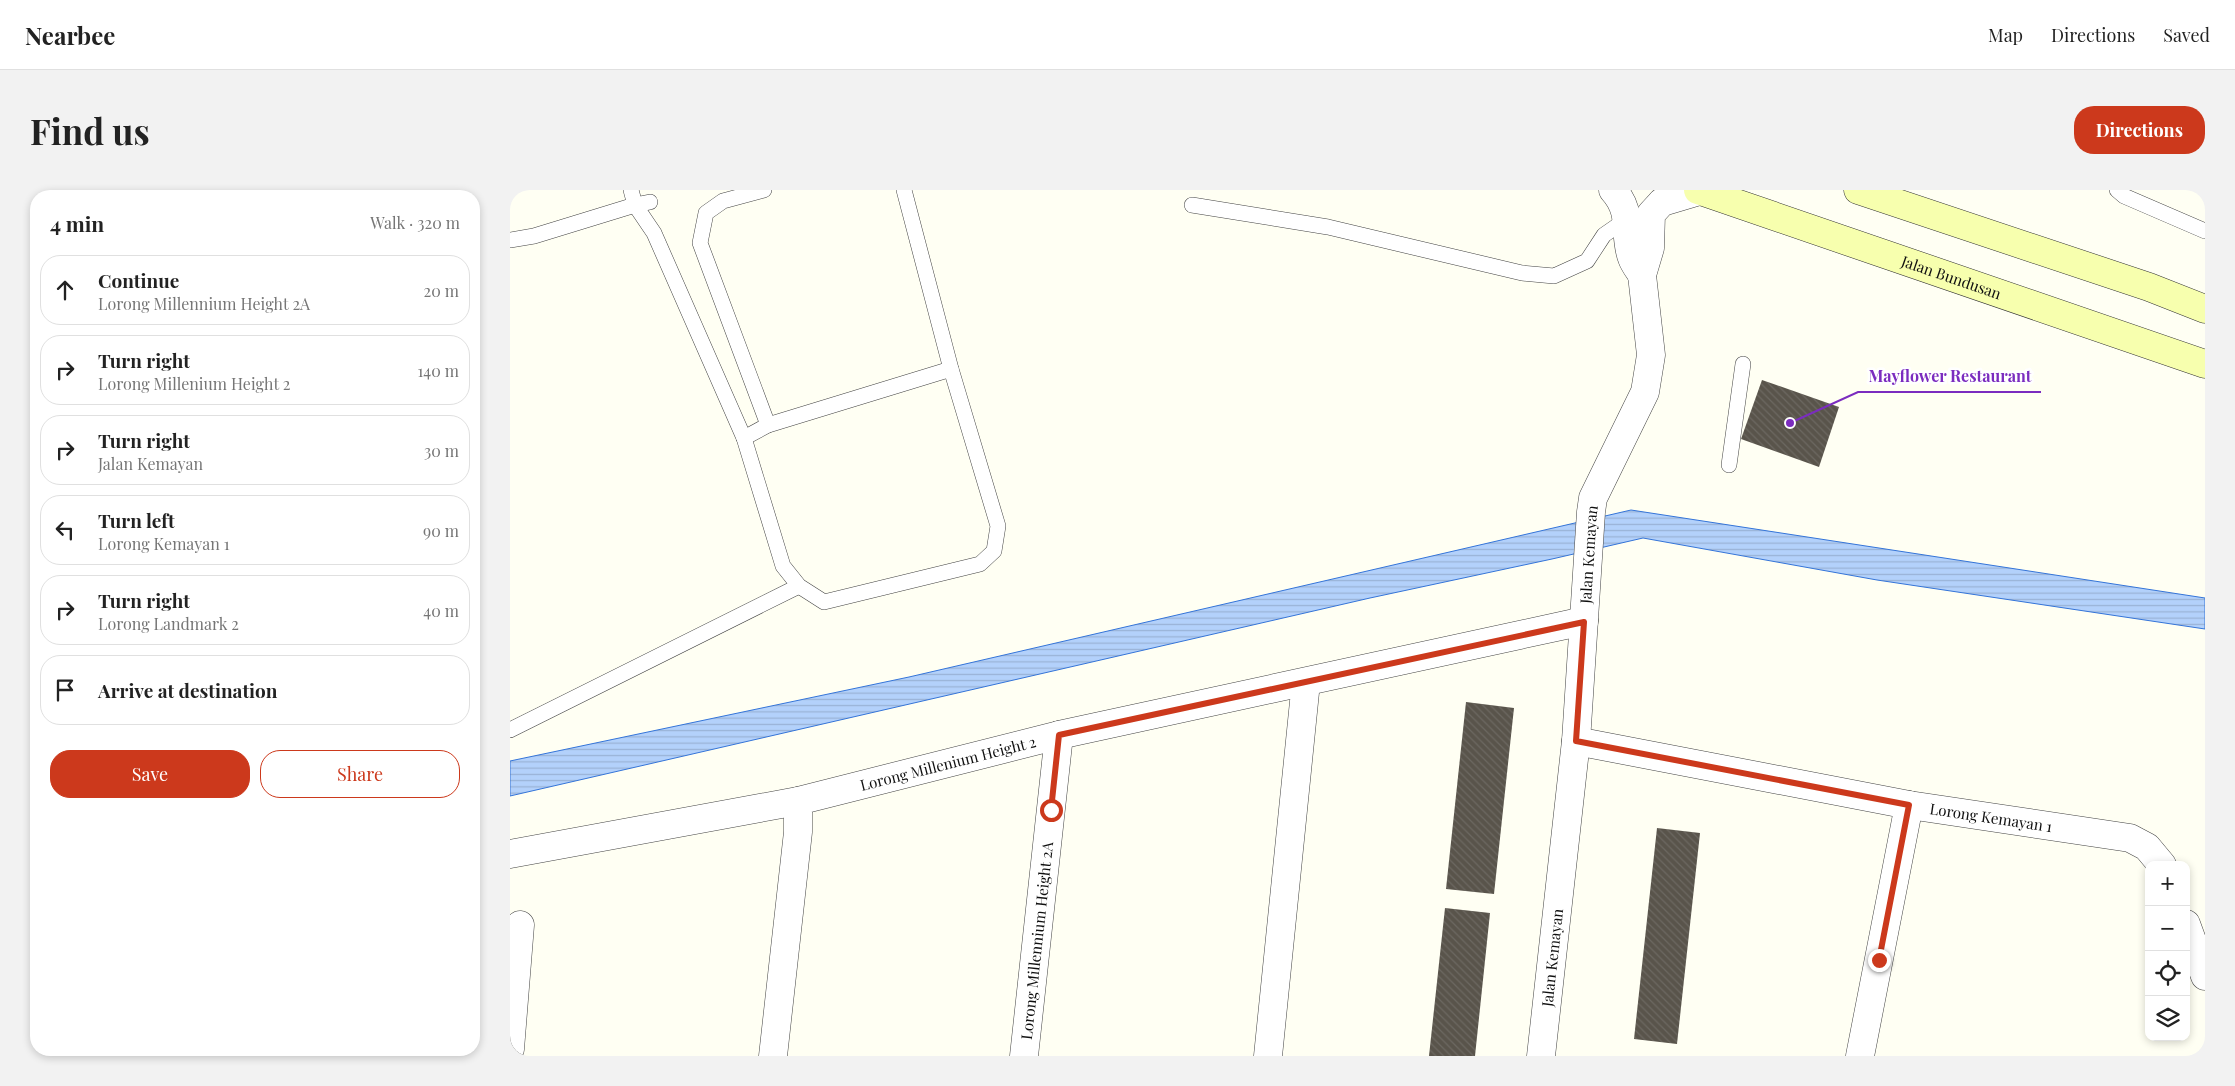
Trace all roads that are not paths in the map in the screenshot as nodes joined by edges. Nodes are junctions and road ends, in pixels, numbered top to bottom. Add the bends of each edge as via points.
1 (631, 190) edge
2 (764, 190) edge
3 (904, 190) edge
4 (1613, 190) edge
5 (1698, 190) edge
6 (1858, 190) edge
7 (2117, 190) edge
8 (650, 196) edge
9 (634, 205) junction
10 (1192, 205) dead end
11 (1627, 219) junction
12 (2205, 231) edge
13 (654, 233) junction
14 (510, 240) edge
15 (1642, 275) junction
16 (2205, 309) edge
17 (1743, 364) dead end
18 (2205, 364) edge
19 (950, 369) junction
20 (768, 424) junction
21 (744, 438) junction
22 (1729, 465) dead end
23 (799, 586) junction
24 (1584, 622) junction
25 (1306, 682) junction
26 (510, 730) edge
27 (1059, 735) junction
28 (1576, 741) junction
29 (798, 801) junction
30 (1909, 805) junction
31 (510, 854) edge
32 (2159, 861) edge
33 (520, 925) dead end
34 (2190, 935) edge
35 (2205, 976) edge
36 (510, 1049) edge
37 (773, 1056) edge
38 (1024, 1056) edge
39 (1268, 1056) edge
40 (1541, 1056) edge
41 (1860, 1056) edge

1 - 9 lane
2 - 20 lane via 723,201 706,213 700,243
3 - 19 lane
4 - 11 street via 1619,196
5 - 15 street via 1662,202 1651,214 1650,248
5 - 18 main road, Jalan Bundusan
6 - 16 main road via 2140,284
7 - 12 lane
8 - 9 lane
8 - 13 lane
9 - 13 lane
9 - 14 lane via 534,236
10 - 11 lane via 1328,227 1522,273 1554,276 1587,261 1604,235
11 - 15 street via 1632,258
13 - 21 lane
15 - 24 street, Jalan Kemayan via 1651,355 1645,392 1593,498
17 - 22 lane
19 - 20 lane
19 - 23 lane via 998,526 994,551 980,564 824,602
20 - 21 lane
21 - 23 lane via 783,566
23 - 26 lane
24 - 25 street, Lorong Millenium Height 2
24 - 28 street, Jalan Kemayan
25 - 27 street, Lorong Millenium Height 2
25 - 39 street
27 - 29 street, Lorong Millenium Height 2
27 - 38 street, Lorong Millennium Height 2A
28 - 30 street, Lorong Kemayan 1
28 - 40 street, Jalan Kemayan
29 - 31 street, Lorong Millenium Height 2
29 - 37 street via 798,832
30 - 32 street, Lorong Kemayan 1 via 2130,838 2147,847
30 - 41 street
33 - 36 street
34 - 35 street

